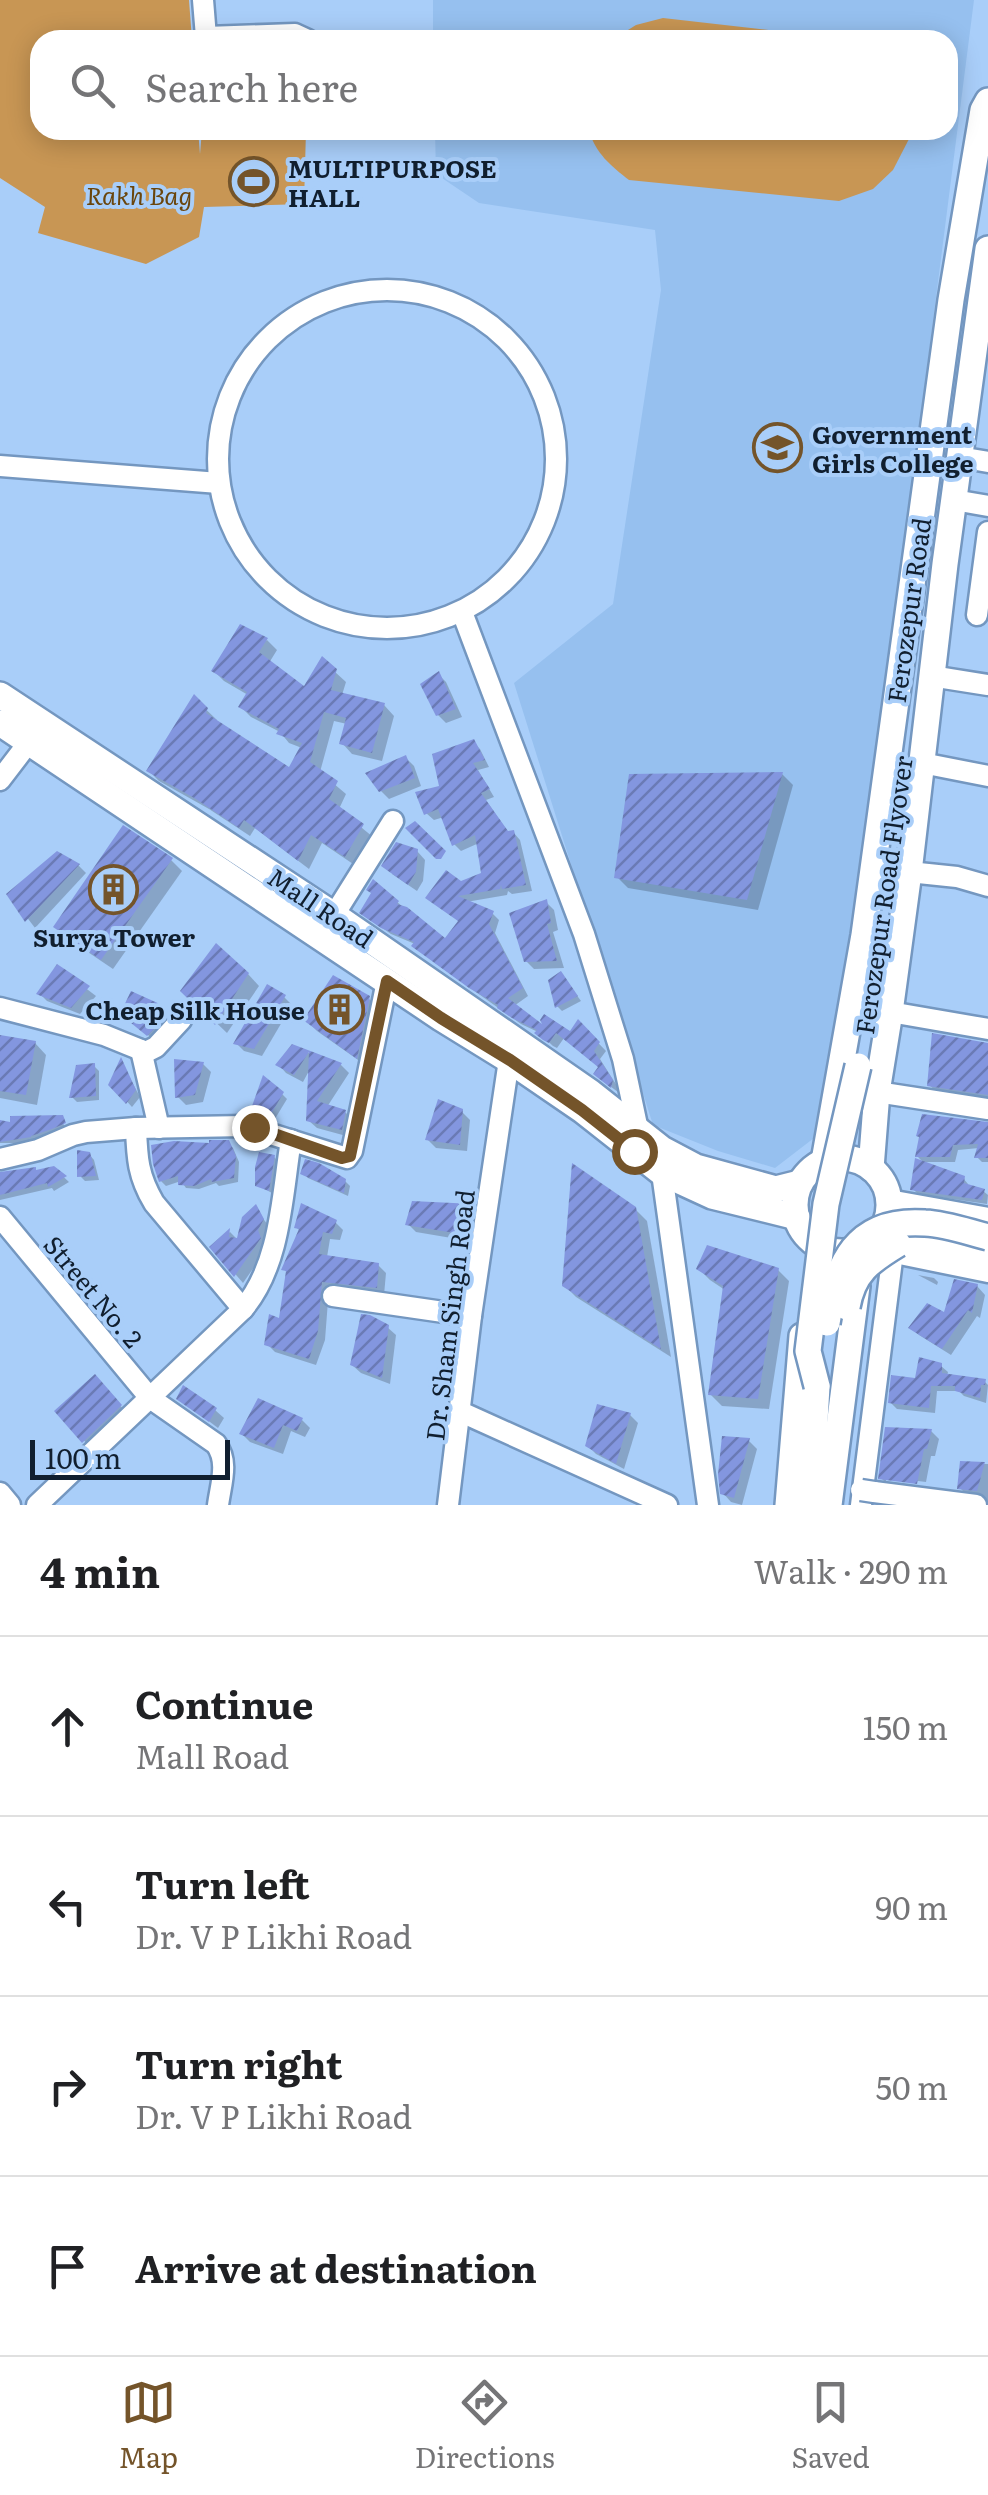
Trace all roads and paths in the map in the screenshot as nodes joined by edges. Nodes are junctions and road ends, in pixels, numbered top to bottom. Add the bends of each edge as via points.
1 (203, 0) edge
2 (205, 30) edge
3 (988, 101) edge
4 (988, 129) edge
5 (988, 249) edge
6 (959, 457) junction
7 (988, 462) edge
8 (0, 466) edge
9 (219, 482) junction
10 (954, 500) junction
11 (988, 506) edge
12 (988, 532) edge
13 (462, 612) junction
14 (939, 612) junction
15 (982, 616) edge
16 (932, 676) junction
17 (988, 685) edge
18 (0, 695) edge
19 (0, 723) edge
20 (28, 742) junction
21 (922, 763) junction
22 (988, 776) edge
23 (0, 780) edge
24 (392, 821) dead end
25 (909, 872) junction
26 (988, 886) edge
27 (334, 915) junction
28 (387, 981) junction
29 (0, 1008) edge
30 (890, 1012) junction
31 (180, 1020) dead end
32 (988, 1028) edge
33 (140, 1050) junction
34 (510, 1060) junction
35 (861, 1080) junction
36 (988, 1109) edge
37 (136, 1128) junction
38 (158, 1128) junction
39 (638, 1130) junction
40 (291, 1140) junction
41 (0, 1159) edge
42 (824, 1161) junction
43 (871, 1168) junction
44 (662, 1173) junction
45 (800, 1182) junction
46 (889, 1200) junction
47 (0, 1216) edge
48 (988, 1218) edge
49 (803, 1228) junction
50 (988, 1237) edge
51 (880, 1243) junction
52 (988, 1256) edge
53 (988, 1272) edge
54 (333, 1296) dead end
55 (243, 1309) junction
56 (471, 1316) junction
57 (818, 1386) junction
58 (150, 1398) junction
59 (461, 1412) junction
60 (0, 1493) edge
61 (865, 1496) edge
62 (826, 1500) edge
63 (10, 1505) edge
64 (36, 1505) edge
65 (218, 1505) edge
66 (448, 1505) edge
67 (667, 1505) edge
68 (708, 1505) edge
69 (788, 1505) edge
70 (805, 1505) edge
71 (976, 1505) edge

1 - 2 street
3 - 35 main road, Ferozepur Road via 951,300 864,935
4 - 35 main road, Ferozepur Road Flyover
5 - 6 main road
6 - 7 street
6 - 10 main road
8 - 9 street
9 - 13 street via 239,543 280,592 307,610 368,628 432,623
9 - 13 street via 221,429 238,378 285,324 349,294 385,290 420,292 486,320 534,373 556,440 556,476 549,510 516,570
10 - 11 street
10 - 14 main road
12 - 15 street
13 - 39 street via 584,934
14 - 15 street
14 - 16 main road
16 - 17 street
16 - 21 main road
18 - 27 main road, Mall Road
19 - 20 main road, Mall Road
20 - 23 street
20 - 28 main road, Mall Road
21 - 22 street
21 - 25 main road
24 - 27 street
25 - 26 street
25 - 30 main road
27 - 39 main road, Mall Road
28 - 34 main road, Mall Road
28 - 40 street via 350,1156
29 - 33 street
30 - 32 street
30 - 35 main road
31 - 33 street via 150,1051
33 - 38 street
34 - 44 main road, Mall Road
34 - 56 street, Dr. Sham Singh Road
35 - 36 street
35 - 42 main road, Ferozepur Road via 832,1120
35 - 43 main road
35 - 57 main road, Ferozepur Road Flyover, bridge via 826,1204 808,1350
37 - 38 street
37 - 41 street via 73,1135
37 - 55 street via 144,1187
38 - 40 street via 245,1126
39 - 45 main road, Mall Road via 696,1167 776,1189
40 - 55 street via 263,1280
42 - 43 main road via 848,1158
42 - 45 main road
43 - 46 main road
44 - 49 main road, Mall Road
44 - 68 street
45 - 49 main road via 795,1198
46 - 48 street
46 - 51 main road
47 - 58 street, Street No. 2
49 - 51 main road, Mall Road via 825,1249 840,1252
49 - 69 main road
50 - 51 main road, bridge via 902,1223
51 - 52 main road
51 - 53 street
51 - 57 main road, bridge via 854,1245 832,1292
51 - 61 street
51 - 62 main road via 842,1393
51 - 62 main road, bridge via 878,1256 855,1278 844,1329
54 - 56 street
55 - 58 street
56 - 59 street, Dr. Sham Singh Road
57 - 70 main road, Ferozepur Road Flyover
58 - 64 street
58 - 65 street, Street No. 2 via 224,1454
59 - 66 street, Dr. Sham Singh Road
59 - 67 street
60 - 63 street
61 - 62 street
61 - 71 street

